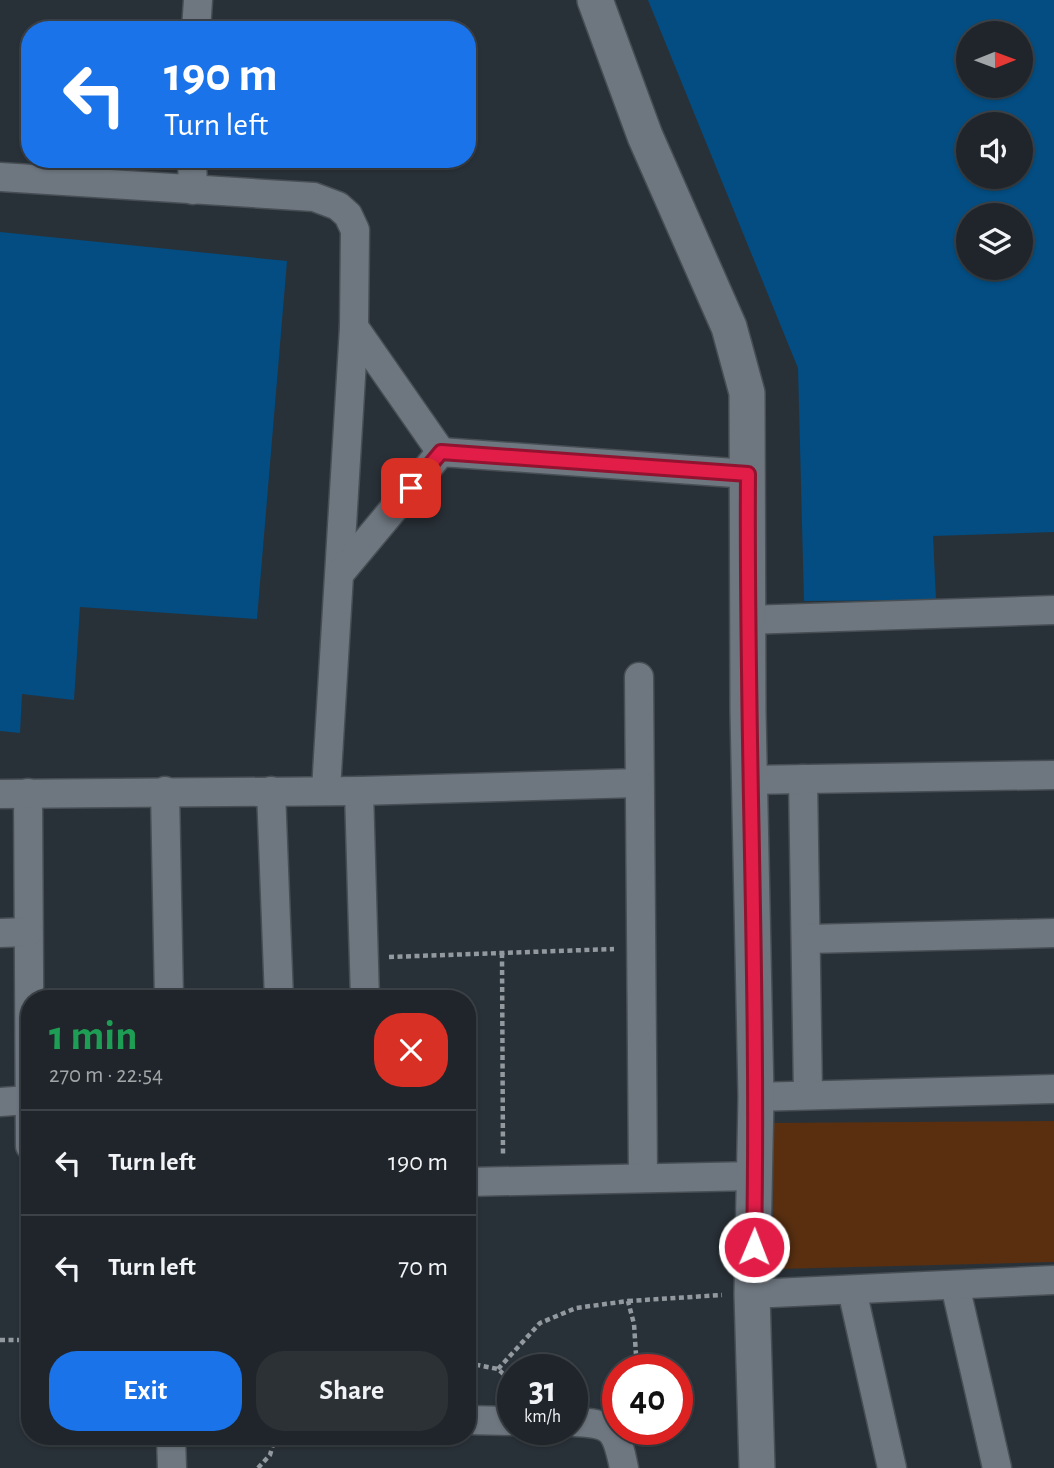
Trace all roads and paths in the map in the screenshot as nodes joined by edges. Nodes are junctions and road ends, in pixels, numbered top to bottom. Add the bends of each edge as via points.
1 (198, 0) edge
2 (594, 0) edge
3 (197, 21) edge
4 (192, 168) edge
5 (0, 177) edge
6 (193, 190) junction
7 (354, 327) junction
8 (441, 452) junction
9 (748, 474) junction
10 (341, 572) junction
11 (1054, 610) edge
12 (748, 620) junction
13 (639, 677) dead end
14 (1054, 775) edge
15 (750, 779) junction
16 (803, 779) junction
17 (638, 783) junction
18 (326, 790) junction
19 (165, 791) junction
20 (271, 791) junction
21 (359, 791) junction
22 (28, 793) junction
23 (0, 794) edge
24 (14, 932) edge
25 (1054, 933) edge
26 (808, 939) junction
27 (639, 948) junction
28 (502, 953) junction
29 (364, 958) junction
30 (169, 990) edge
31 (279, 990) edge
32 (365, 990) edge
33 (21, 1016) edge
34 (1054, 1089) edge
35 (808, 1094) junction
36 (756, 1097) junction
37 (21, 1100) edge
38 (0, 1102) edge
39 (755, 1176) junction
40 (643, 1177) junction
41 (503, 1181) junction
42 (476, 1182) edge
43 (1054, 1280) edge
44 (955, 1285) junction
45 (852, 1290) junction
46 (752, 1294) junction
47 (628, 1301) junction
48 (0, 1340) edge
49 (21, 1340) edge
50 (512, 1354) edge
51 (635, 1354) edge
52 (476, 1365) edge
53 (497, 1369) edge
54 (476, 1420) edge
55 (497, 1421) edge
56 (588, 1422) edge
57 (172, 1445) edge
58 (273, 1445) edge
59 (172, 1468) edge
60 (258, 1468) edge
61 (624, 1468) edge
62 (757, 1468) edge
63 (892, 1468) edge
64 (997, 1468) edge

1 - 3 street
2 - 9 street via 645,136 729,327 747,393
4 - 6 street
5 - 6 street
6 - 7 street via 314,197 338,206 355,230
7 - 8 street
7 - 10 street via 342,482
8 - 9 street
8 - 10 street
9 - 12 street
10 - 18 street
11 - 12 street
12 - 15 street
13 - 17 street
14 - 16 street
15 - 16 street
15 - 36 street
16 - 26 street
17 - 21 street
17 - 27 street
18 - 20 street
18 - 21 street
19 - 20 street
19 - 22 street
19 - 30 street
20 - 31 street
21 - 29 street
22 - 23 street
22 - 24 street
24 - 33 street
25 - 26 street
26 - 35 street
27 - 28 path
27 - 40 street
28 - 29 path
28 - 41 path
29 - 32 street
34 - 35 street
35 - 36 street
36 - 39 street
37 - 38 street
39 - 40 street
39 - 46 street
40 - 41 street
41 - 42 street
43 - 44 street
44 - 45 street
44 - 64 street
45 - 46 street
45 - 63 street
46 - 47 path
46 - 62 street
47 - 50 path via 576,1308 540,1323
47 - 51 path
48 - 49 path
52 - 53 path
54 - 55 street
56 - 61 street via 610,1428
57 - 59 street
58 - 60 path

